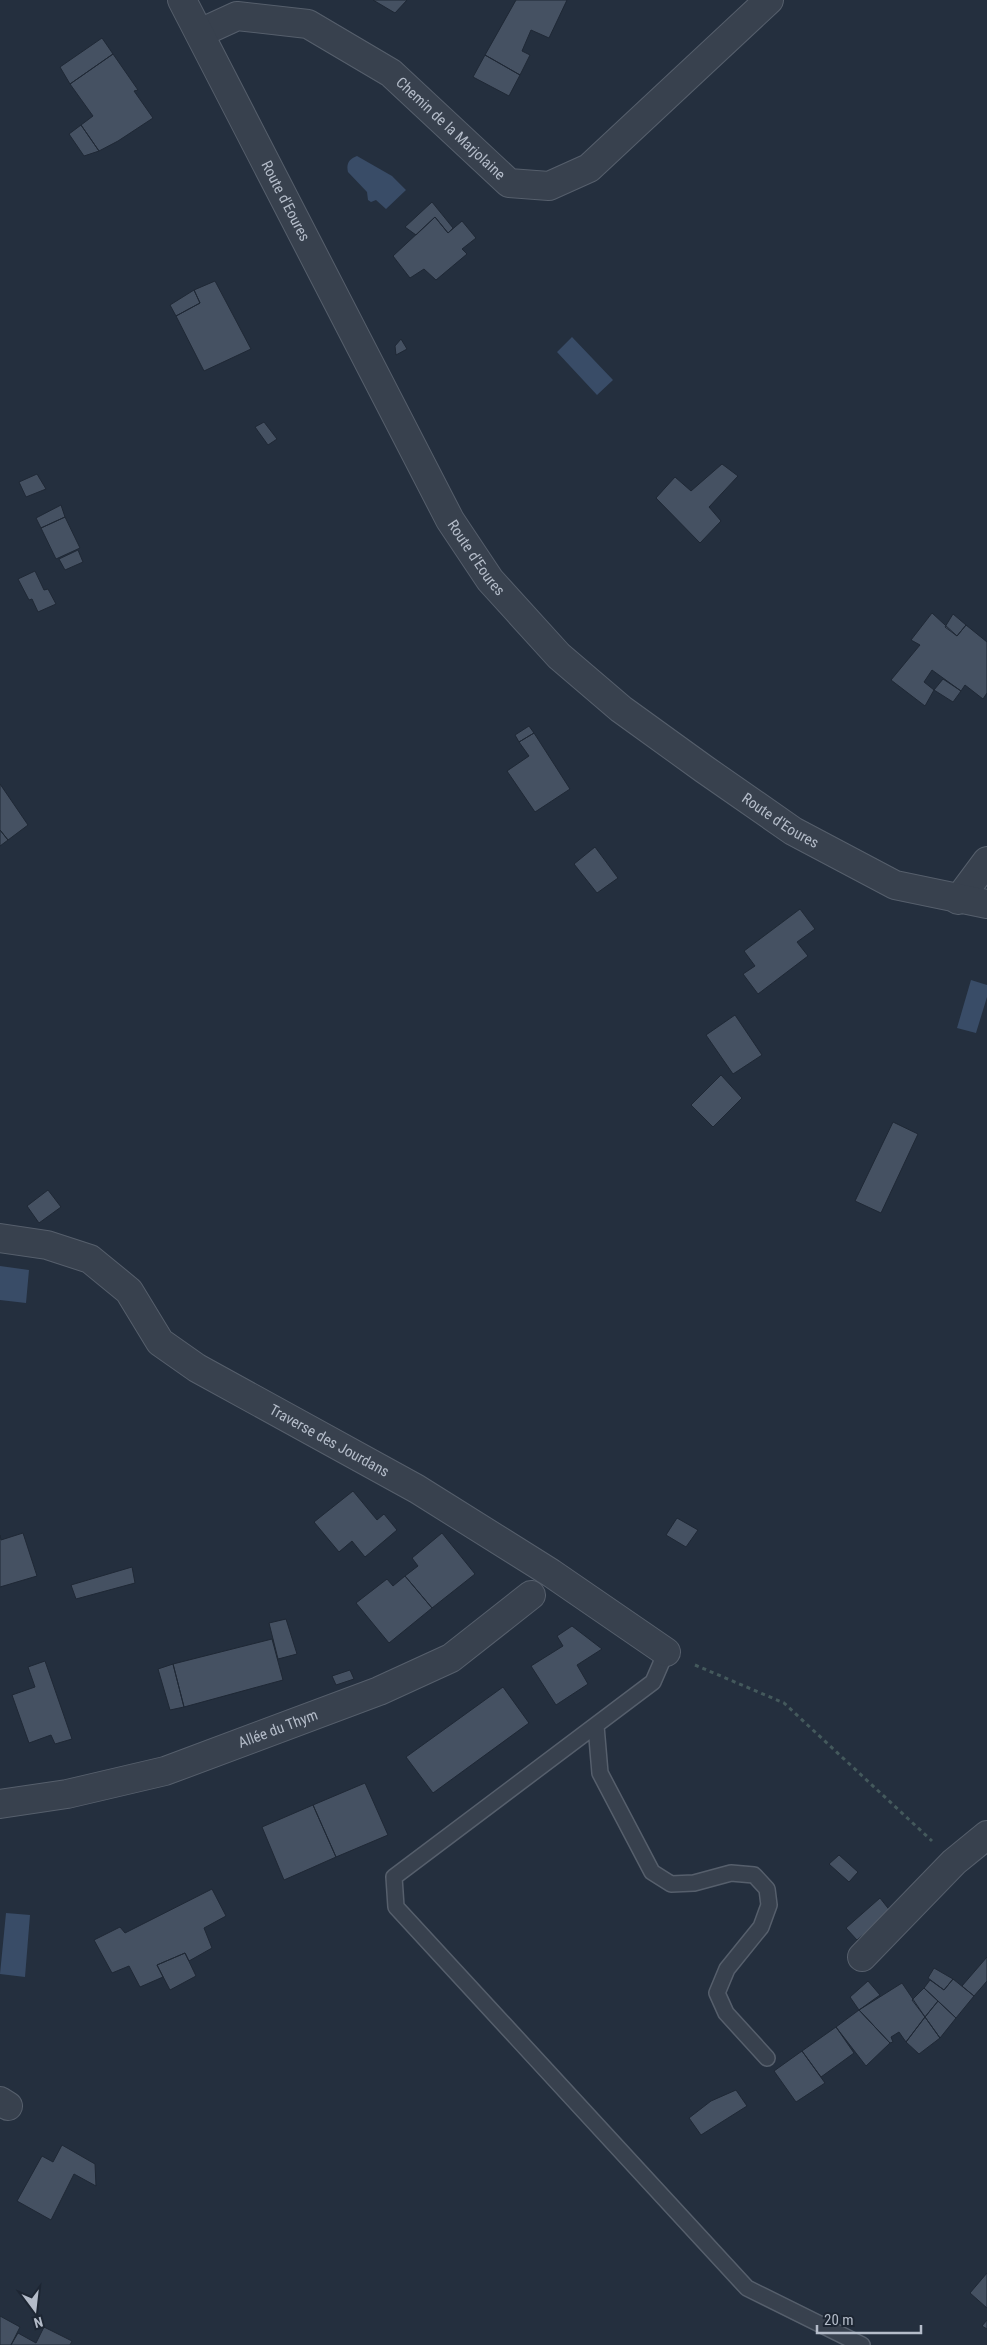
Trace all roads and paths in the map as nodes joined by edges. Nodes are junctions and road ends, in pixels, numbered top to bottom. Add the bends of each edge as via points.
1 (182, 0) edge
2 (769, 0) edge
3 (200, 33) junction
4 (987, 861) edge
5 (958, 900) junction
6 (987, 904) edge
7 (0, 1238) edge
8 (531, 1595) dead end
9 (666, 1652) junction
10 (596, 1726) junction
11 (0, 1804) edge
12 (987, 1835) edge
13 (954, 1862) junction
14 (862, 1957) dead end
15 (767, 2058) dead end
16 (862, 2345) edge

1 - 3 street, Route d'Eoures
2 - 3 street, Chemin de la Marjolaine via 589,168 548,186 510,184 391,72 308,24 237,16
3 - 5 street, Route d'Eoures via 450,520 490,580 559,656 621,709 793,831 895,885
4 - 5 street
5 - 6 street, Route d'Eoures
7 - 9 street, Traverse des Jourdans via 47,1245 90,1258 128,1291 160,1342 197,1368 417,1488 551,1573
8 - 11 street, Allée du Thym via 451,1658 379,1690 166,1771 66,1794
9 - 10 lane via 653,1682
9 - 13 path via 784,1703
10 - 15 lane via 600,1773 652,1872 671,1884 694,1883 731,1873 754,1875 767,1889 769,1905 761,1927 727,1969 718,1993 726,2013
10 - 16 lane via 394,1876 396,1907 747,2288
12 - 13 street
13 - 14 street

